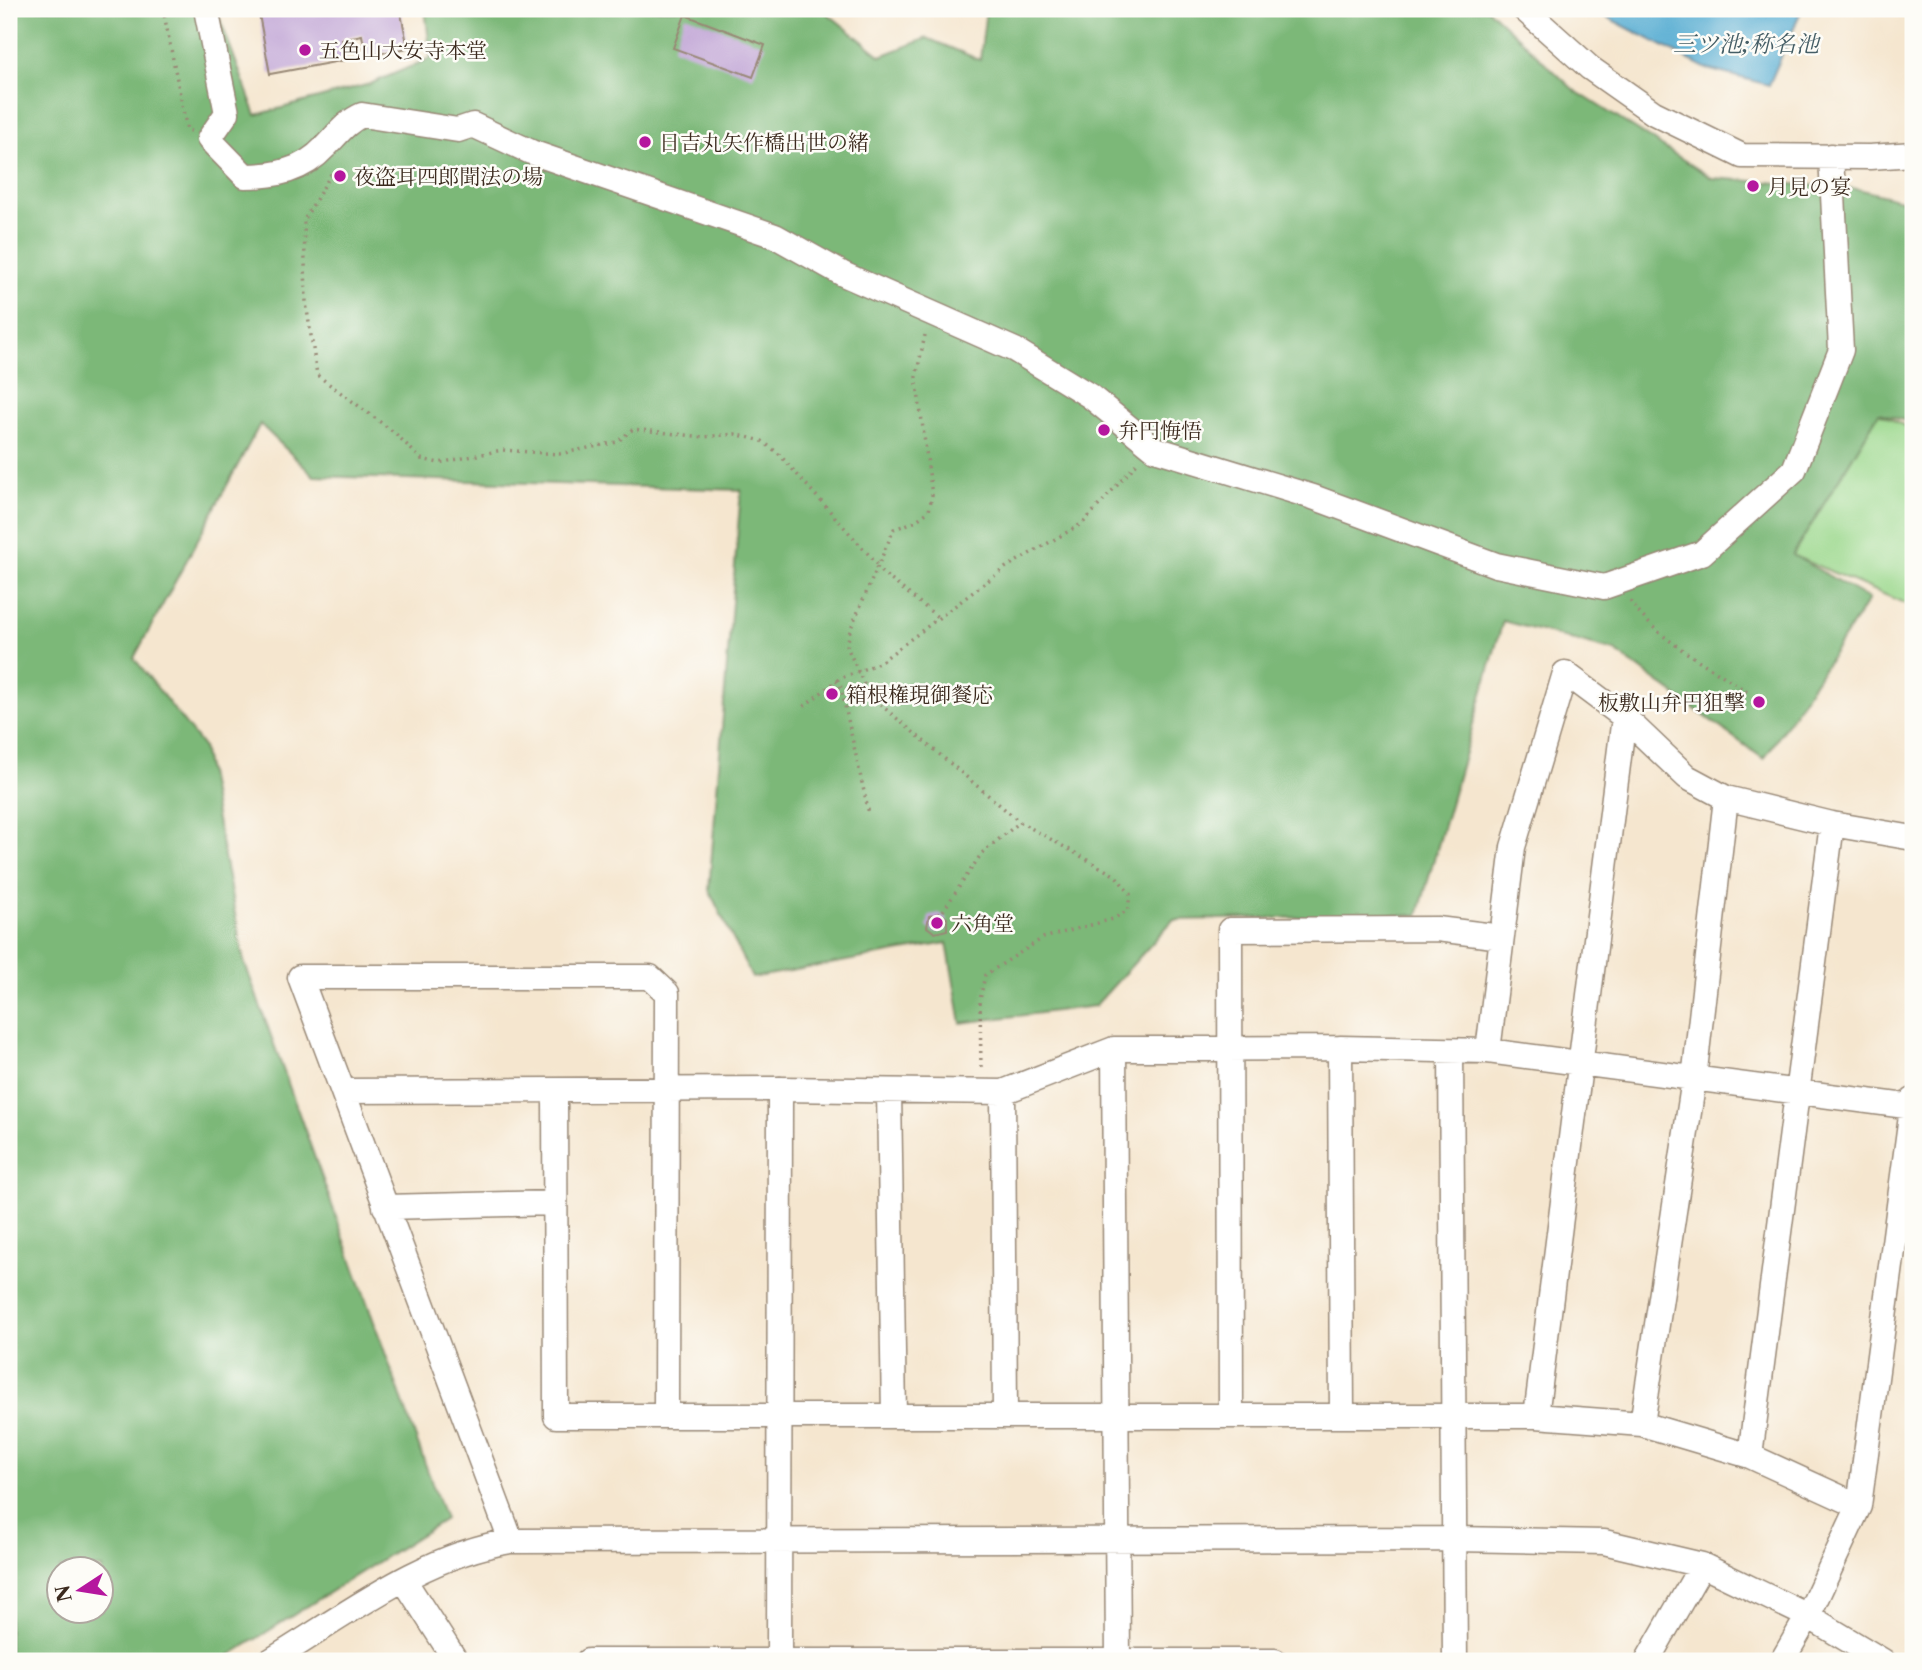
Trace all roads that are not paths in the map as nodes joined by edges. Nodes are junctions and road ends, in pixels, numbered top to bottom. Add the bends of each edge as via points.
1 (206, 9) edge
2 (1524, 9) edge
3 (1913, 154) edge
4 (1831, 156) junction
5 (1624, 717) junction
6 (1726, 798) junction
7 (1832, 824) junction
8 (1913, 838) edge
9 (1502, 937) junction
10 (1340, 1048) junction
11 (1114, 1049) junction
12 (1230, 1049) junction
13 (1451, 1051) junction
14 (1488, 1051) junction
15 (1581, 1063) junction
16 (1694, 1079) junction
17 (780, 1089) junction
18 (665, 1090) junction
19 (343, 1091) junction
20 (889, 1091) junction
21 (555, 1092) junction
22 (992, 1092) junction
23 (1799, 1093) junction
24 (1913, 1105) edge
25 (555, 1203) junction
26 (385, 1207) junction
27 (1005, 1415) junction
28 (1118, 1415) junction
29 (1342, 1415) junction
30 (666, 1416) junction
31 (780, 1416) junction
32 (894, 1416) junction
33 (1231, 1416) junction
34 (1536, 1416) junction
35 (1455, 1417) junction
36 (1642, 1424) junction
37 (1749, 1456) junction
38 (1858, 1506) junction
39 (780, 1539) junction
40 (1456, 1539) junction
41 (511, 1541) junction
42 (1117, 1541) junction
43 (1702, 1566) junction
44 (404, 1580) junction
45 (1808, 1616) junction
46 (1002, 1660) edge
47 (270, 1661) edge
48 (456, 1661) edge
49 (587, 1661) edge
50 (667, 1661) edge
51 (779, 1661) edge
52 (893, 1661) edge
53 (1118, 1661) edge
54 (1228, 1661) edge
55 (1275, 1661) edge
56 (1455, 1661) edge
57 (1647, 1661) edge
58 (1782, 1661) edge
59 (1883, 1661) edge

1 - 4 street via 227,113 209,139 245,176 294,170 321,151 350,120 362,115 458,130 473,125 531,152 775,236 843,274 1015,350 1067,380 1155,449 1313,496 1496,565 1604,587 1702,553 1794,470 1841,350
2 - 4 street via 1590,68 1654,113 1742,156
3 - 4 street
5 - 6 street via 1687,777
5 - 9 street via 1565,673 1513,847
5 - 15 street
6 - 7 street
6 - 16 street
7 - 8 street
7 - 23 street
9 - 12 street via 1437,929 1230,930
9 - 14 street
10 - 12 street
10 - 13 street
10 - 29 street
11 - 12 street
11 - 22 street
11 - 28 street
12 - 33 street
13 - 14 street
13 - 35 street
14 - 15 street
15 - 16 street
15 - 34 street
16 - 23 street
16 - 36 street
17 - 18 street
17 - 20 street
17 - 31 street
18 - 19 street via 667,993 650,977 300,977
18 - 21 street
18 - 30 street
19 - 21 street
19 - 26 street
20 - 22 street
20 - 32 street
21 - 25 street
22 - 27 street
23 - 24 street
23 - 37 street
24 - 38 street
25 - 26 street
25 - 30 street via 556,1416
26 - 41 street
27 - 28 street
27 - 32 street
28 - 33 street
28 - 42 street
29 - 33 street
29 - 35 street
30 - 31 street
31 - 32 street
31 - 39 street
34 - 35 street
34 - 36 street
35 - 40 street
36 - 37 street
37 - 38 street
38 - 45 street
39 - 41 street
39 - 42 street
39 - 51 street
40 - 42 street
40 - 43 street via 1604,1542
40 - 56 street
41 - 44 street via 468,1550
42 - 53 street
43 - 45 street
43 - 57 street
44 - 47 street
44 - 48 street
45 - 58 street
45 - 59 street
46 - 52 street
46 - 53 street
49 - 50 street
50 - 51 street
51 - 52 street
53 - 54 street
54 - 55 street

